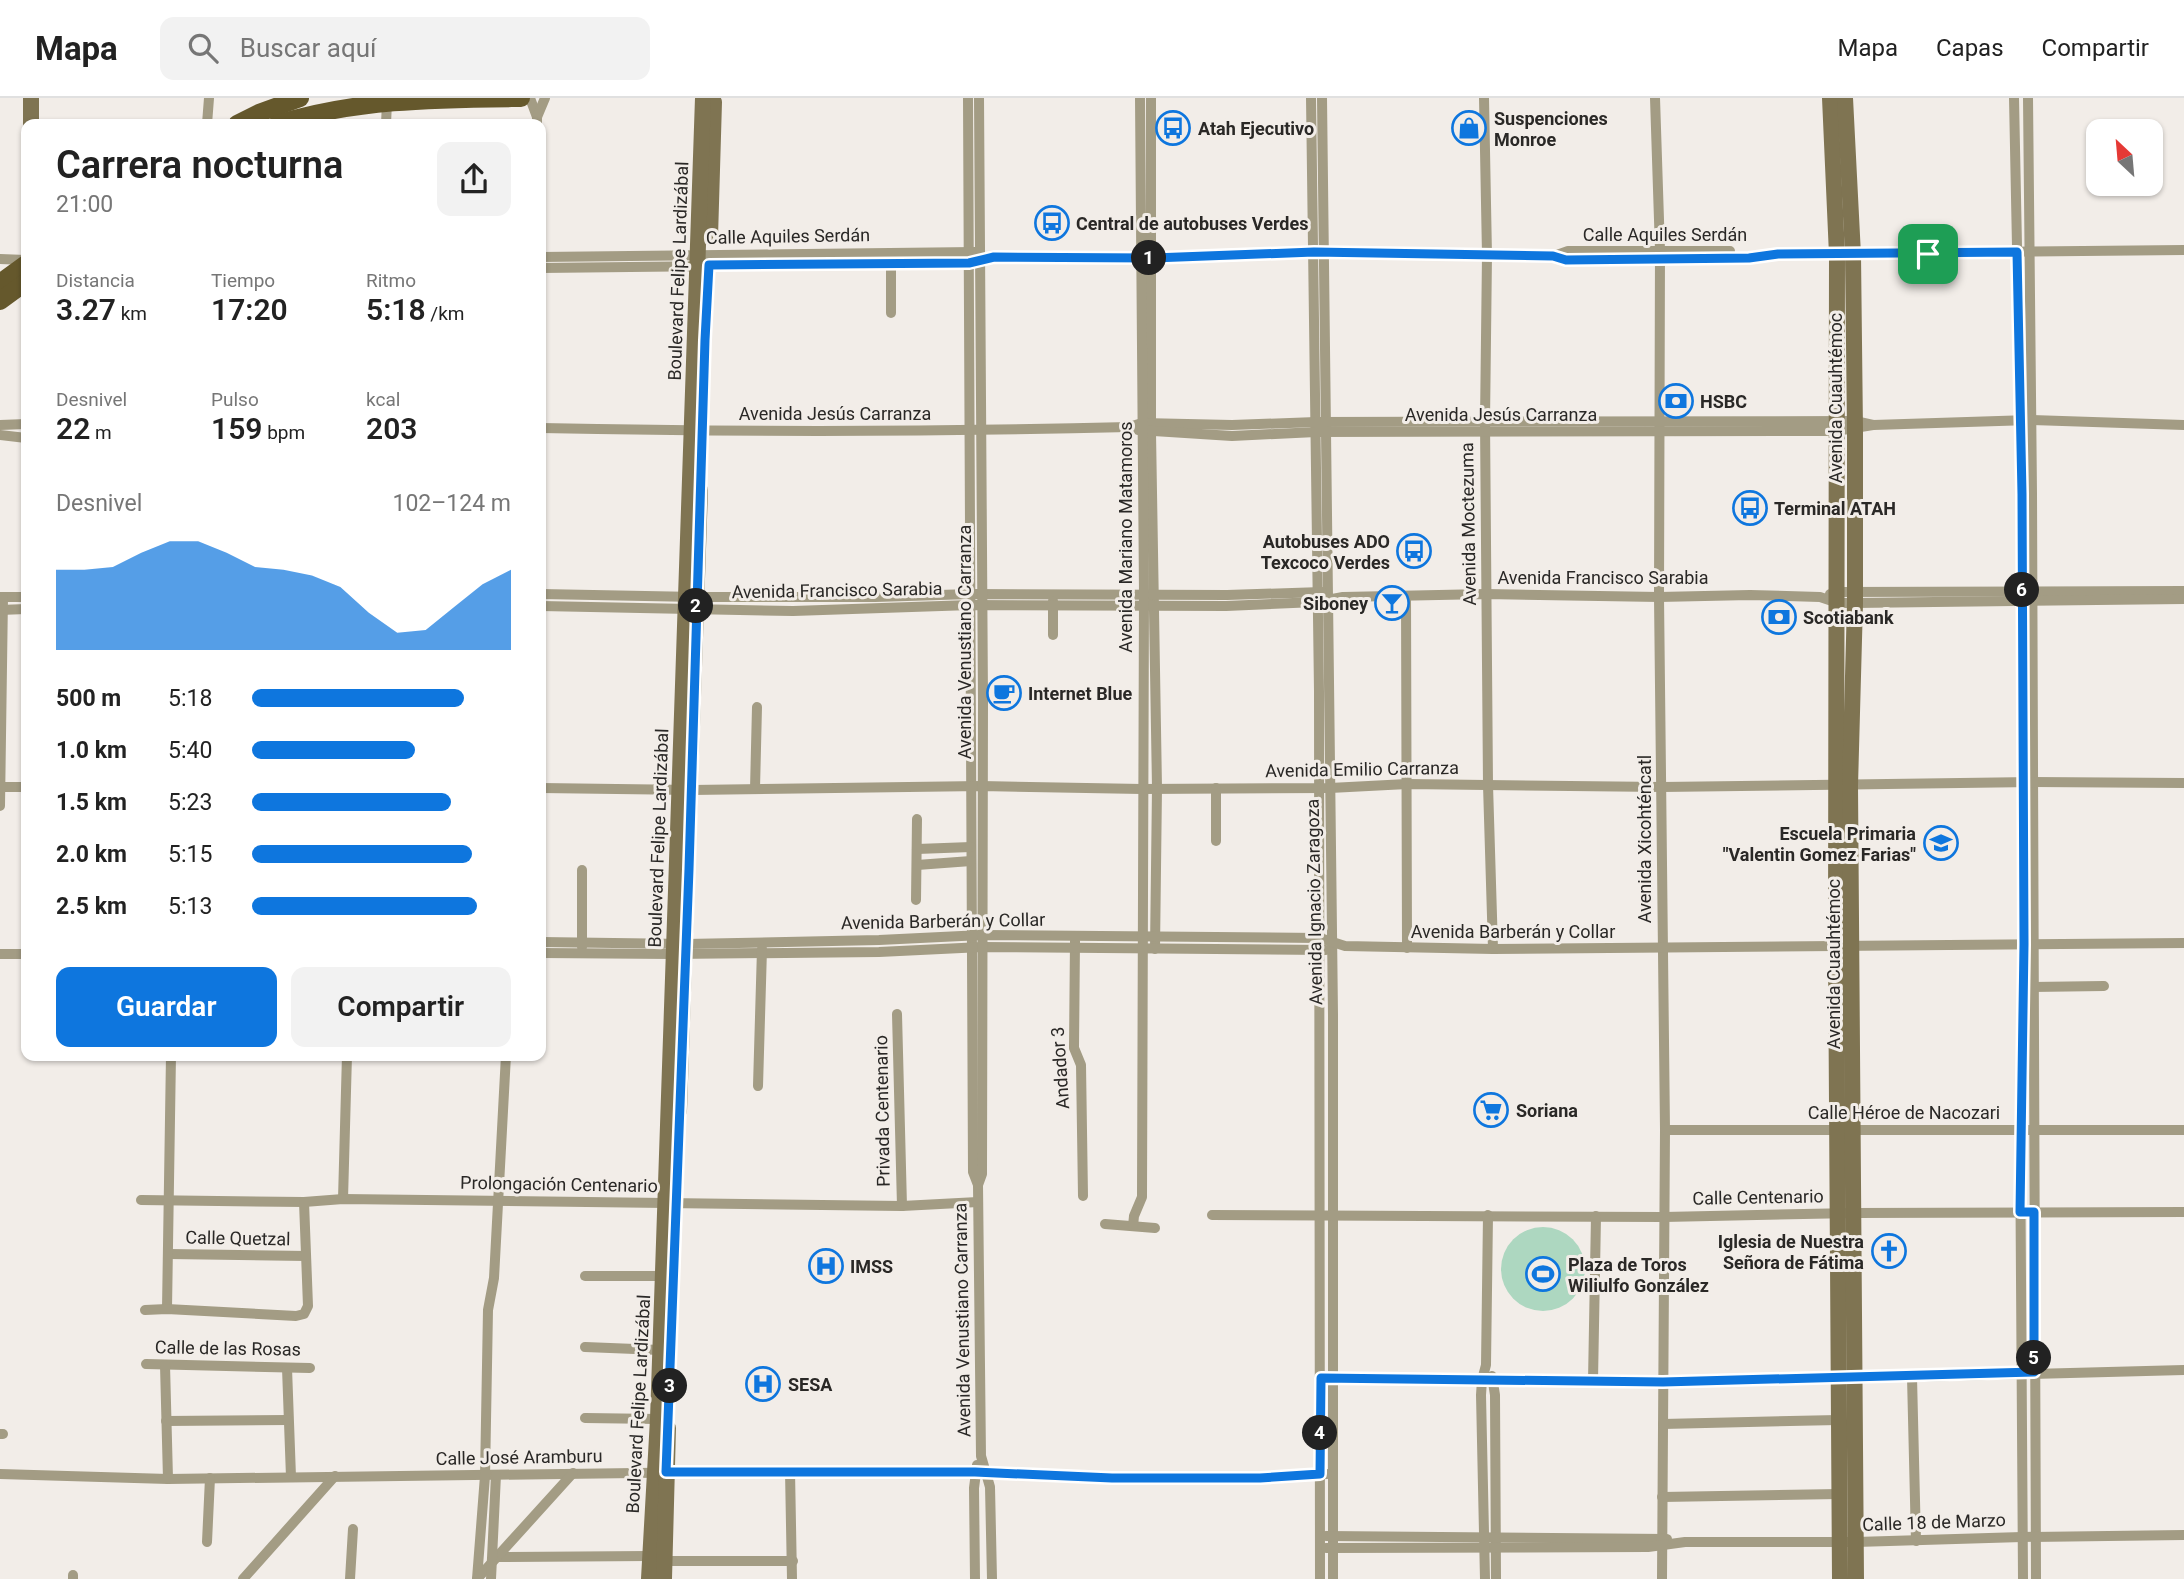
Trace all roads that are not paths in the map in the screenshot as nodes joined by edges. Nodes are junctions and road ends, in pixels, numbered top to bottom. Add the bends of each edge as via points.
1 (32, 98) edge
2 (209, 98) edge
3 (300, 98) edge
4 (522, 98) edge
5 (530, 98) edge
6 (545, 98) edge
7 (703, 98) edge
8 (714, 98) edge
9 (968, 98) edge
10 (979, 98) edge
11 (1140, 98) edge
12 (1152, 98) edge
13 (1311, 98) edge
14 (1322, 98) edge
15 (1485, 98) edge
16 (1655, 98) edge
17 (1830, 98) edge
18 (1845, 98) edge
19 (2014, 98) edge
20 (2028, 98) edge
21 (387, 102) junction
22 (708, 118) junction
23 (32, 119) edge
24 (207, 119) edge
25 (247, 119) edge
26 (292, 119) edge
27 (386, 119) edge
28 (536, 119) edge
29 (538, 119) edge
30 (973, 166) junction
31 (1319, 170) junction
32 (2184, 250) edge
33 (2023, 252) junction
34 (1319, 253) junction
35 (1487, 255) junction
36 (1660, 255) junction
37 (1845, 255) junction
38 (546, 257) edge
39 (981, 257) junction
40 (891, 258) junction
41 (969, 258) junction
42 (1140, 258) junction
43 (1153, 258) junction
44 (0, 259) edge
45 (704, 260) junction
46 (21, 261) edge
47 (617, 262) junction
48 (21, 266) edge
49 (546, 268) edge
50 (0, 282) edge
51 (21, 286) edge
52 (0, 301) edge
53 (891, 313) dead end
54 (974, 313) junction
55 (974, 345) junction
56 (1147, 345) junction
57 (2025, 420) junction
58 (21, 424) edge
59 (0, 425) edge
60 (1855, 425) junction
61 (2184, 425) edge
62 (1485, 426) junction
63 (1836, 426) junction
64 (1322, 427) junction
65 (546, 428) edge
66 (1147, 428) junction
67 (1660, 428) junction
68 (968, 430) junction
69 (982, 430) junction
70 (697, 431) junction
71 (0, 435) edge
72 (21, 437) edge
73 (976, 510) junction
74 (2184, 591) edge
75 (546, 594) edge
76 (1486, 594) junction
77 (2027, 595) junction
78 (2118, 595) junction
79 (1406, 596) junction
80 (2, 597) edge
81 (21, 597) edge
82 (1322, 597) junction
83 (1659, 597) junction
84 (1846, 598) junction
85 (976, 599) junction
86 (2184, 599) edge
87 (1053, 600) junction
88 (1149, 600) junction
89 (691, 603) junction
90 (546, 606) edge
91 (21, 609) edge
92 (1, 610) edge
93 (1054, 635) dead end
94 (1143, 696) junction
95 (1156, 696) junction
96 (757, 706) dead end
97 (2028, 782) junction
98 (2184, 783) edge
99 (1407, 784) junction
100 (1488, 785) junction
101 (1844, 785) junction
102 (976, 786) junction
103 (1, 787) edge
104 (21, 787) edge
105 (1662, 787) junction
106 (546, 788) edge
107 (1157, 788) junction
108 (1216, 788) junction
109 (1325, 788) junction
110 (755, 789) junction
111 (1142, 789) junction
112 (686, 790) junction
113 (0, 806) edge
114 (917, 819) dead end
115 (1216, 841) dead end
116 (971, 847) junction
117 (917, 849) junction
118 (1149, 861) junction
119 (971, 862) junction
120 (917, 865) junction
121 (582, 870) dead end
122 (916, 900) dead end
123 (1142, 936) junction
124 (1154, 936) junction
125 (977, 941) junction
126 (546, 943) edge
127 (1075, 943) junction
128 (1232, 943) junction
129 (2184, 943) edge
130 (2029, 944) junction
131 (1326, 945) junction
132 (1844, 946) junction
133 (582, 948) junction
134 (762, 948) junction
135 (1142, 948) junction
136 (1154, 948) junction
137 (1407, 948) junction
138 (680, 949) junction
139 (1493, 949) junction
140 (1662, 949) junction
141 (546, 952) edge
142 (0, 954) edge
143 (21, 954) edge
144 (2104, 986) dead end
145 (2028, 987) junction
146 (897, 1014) dead end
147 (171, 1061) edge
148 (347, 1061) edge
149 (506, 1061) edge
150 (2021, 1081) junction
151 (2033, 1081) junction
152 (758, 1086) dead end
153 (1846, 1129) junction
154 (2020, 1129) junction
155 (2033, 1129) junction
156 (1665, 1130) junction
157 (2184, 1130) edge
158 (1083, 1196) dead end
159 (169, 1199) junction
160 (343, 1199) junction
161 (141, 1200) dead end
162 (498, 1201) junction
163 (304, 1202) junction
164 (978, 1202) junction
165 (670, 1203) junction
166 (902, 1206) junction
167 (2020, 1212) junction
168 (2034, 1212) junction
169 (2184, 1212) edge
170 (1847, 1213) junction
171 (1212, 1215) dead end
172 (1488, 1215) junction
173 (1596, 1216) junction
174 (1319, 1217) junction
175 (1332, 1217) junction
176 (1664, 1217) junction
177 (1105, 1224) dead end
178 (1133, 1226) junction
179 (1156, 1228) dead end
180 (169, 1254) junction
181 (306, 1256) junction
182 (585, 1276) dead end
183 (663, 1276) junction
184 (2020, 1291) junction
185 (2034, 1291) junction
186 (1320, 1305) junction
187 (1332, 1305) junction
188 (167, 1309) junction
189 (145, 1310) dead end
190 (664, 1341) junction
191 (586, 1347) dead end
192 (146, 1364) dead end
193 (165, 1365) junction
194 (288, 1368) junction
195 (310, 1368) dead end
196 (2184, 1370) edge
197 (2034, 1372) junction
198 (2021, 1373) junction
199 (1847, 1376) junction
200 (1912, 1377) junction
201 (1321, 1378) junction
202 (1334, 1378) junction
203 (1488, 1380) junction
204 (1592, 1381) junction
205 (1663, 1382) junction
206 (585, 1418) dead end
207 (658, 1419) junction
208 (288, 1420) junction
209 (1838, 1420) junction
210 (166, 1421) junction
211 (1663, 1424) junction
212 (2035, 1449) junction
213 (2021, 1450) junction
214 (790, 1471) junction
215 (660, 1472) junction
216 (981, 1472) junction
217 (573, 1473) junction
218 (0, 1474) edge
219 (1320, 1474) junction
220 (1333, 1474) junction
221 (490, 1475) junction
222 (335, 1476) junction
223 (290, 1477) junction
224 (209, 1478) junction
225 (168, 1479) junction
226 (1839, 1494) junction
227 (1662, 1497) junction
228 (353, 1529) dead end
229 (2184, 1535) edge
230 (2022, 1537) junction
231 (2036, 1538) junction
232 (1916, 1541) junction
233 (207, 1542) dead end
234 (1320, 1542) junction
235 (1333, 1542) junction
236 (1490, 1542) junction
237 (1663, 1542) junction
238 (1839, 1542) junction
239 (1856, 1542) junction
240 (657, 1559) junction
241 (493, 1560) junction
242 (793, 1562) junction
243 (243, 1579) edge
244 (350, 1579) edge
245 (477, 1579) edge
246 (491, 1579) edge
247 (649, 1579) edge
248 (664, 1579) edge
249 (792, 1579) edge
250 (975, 1579) edge
251 (992, 1579) edge
252 (1320, 1579) edge
253 (1333, 1579) edge
254 (1485, 1579) edge
255 (1496, 1579) edge
256 (1662, 1579) edge
257 (1840, 1579) edge
258 (1856, 1579) edge
259 (2023, 1579) edge
260 (2036, 1579) edge

1 - 23 main road
2 - 24 street
3 - 25 main road
4 - 21 main road
5 - 28 street
6 - 29 street
7 - 22 main road, Boulevard Felipe Lardizábal
8 - 22 main road, Boulevard Felipe Lardizábal
9 - 30 street, Avenida Venustiano Carranza
10 - 30 street, Avenida Venustiano Carranza
11 - 42 street, Avenida Mariano Matamoros
12 - 43 street, Avenida Mariano Matamoros
13 - 31 street, Avenida Ignacio Zaragoza
14 - 31 street, Avenida Ignacio Zaragoza
15 - 35 street, Avenida Moctezuma
16 - 36 street, Avenida Xicohténcatl
17 - 37 main road, Avenida Cuauhtémoc
18 - 37 main road, Avenida Cuauhtémoc
19 - 33 street
20 - 33 street
21 - 26 main road
21 - 27 street
22 - 45 main road, Boulevard Felipe Lardizábal
30 - 39 street, Avenida Venustiano Carranza
30 - 41 street, Avenida Venustiano Carranza
31 - 34 street, Avenida Ignacio Zaragoza
32 - 33 street, Calle Aquiles Serdán
33 - 37 street, Calle Aquiles Serdán
33 - 57 street
34 - 35 street, Calle Aquiles Serdán
34 - 43 street, Calle Aquiles Serdán
34 - 64 street, Avenida Ignacio Zaragoza
35 - 36 street, Calle Aquiles Serdán via 1566,260
35 - 62 street, Avenida Moctezuma
36 - 37 street, Calle Aquiles Serdán
36 - 67 street, Avenida Xicohténcatl
37 - 60 main road, Avenida Cuauhtémoc
37 - 63 main road, Avenida Cuauhtémoc
38 - 47 street, Calle Aquiles Serdán
39 - 41 street, Calle Aquiles Serdán
39 - 42 street, Calle Aquiles Serdán
39 - 54 street, Avenida Venustiano Carranza
40 - 41 street, Calle Aquiles Serdán
40 - 45 street, Calle Aquiles Serdán
40 - 53 street
41 - 54 street, Avenida Venustiano Carranza
42 - 43 street, Calle Aquiles Serdán
42 - 56 street, Avenida Mariano Matamoros
43 - 56 street, Avenida Mariano Matamoros
44 - 46 street
45 - 47 street, Calle Aquiles Serdán
45 - 70 main road, Boulevard Felipe Lardizábal
47 - 49 street, Calle Aquiles Serdán
48 - 50 main road
51 - 52 main road
54 - 55 street, Avenida Venustiano Carranza
55 - 68 street, Avenida Venustiano Carranza
55 - 69 street, Avenida Venustiano Carranza
56 - 66 street, Avenida Mariano Matamoros
57 - 60 street, Avenida Jesús Carranza
57 - 61 street, Avenida Jesús Carranza
57 - 77 street
58 - 59 street
60 - 63 street, Avenida Jesús Carranza
60 - 84 main road, Avenida Cuauhtémoc
62 - 64 street, Avenida Jesús Carranza
62 - 67 street, Avenida Jesús Carranza
62 - 76 street, Avenida Moctezuma
63 - 67 street, Avenida Jesús Carranza
63 - 84 main road, Avenida Cuauhtémoc
64 - 66 street, Avenida Jesús Carranza
64 - 82 street, Avenida Ignacio Zaragoza
65 - 70 street, Avenida Jesús Carranza
66 - 69 street, Avenida Jesús Carranza
66 - 88 street, Avenida Mariano Matamoros
67 - 83 street, Avenida Xicohténcatl
68 - 69 street, Avenida Jesús Carranza
68 - 70 street, Avenida Jesús Carranza
68 - 73 street, Avenida Venustiano Carranza
69 - 73 street, Avenida Venustiano Carranza
70 - 89 main road, Boulevard Felipe Lardizábal
71 - 72 street
73 - 85 street, Avenida Venustiano Carranza
74 - 78 street, Avenida Francisco Sarabia
75 - 89 street, Avenida Francisco Sarabia
76 - 79 street, Avenida Francisco Sarabia
76 - 83 street, Avenida Francisco Sarabia
76 - 100 street, Avenida Moctezuma
77 - 78 street, Avenida Francisco Sarabia
77 - 84 street, Avenida Francisco Sarabia
77 - 97 street
78 - 86 street, Avenida Francisco Sarabia
79 - 82 street, Avenida Francisco Sarabia
79 - 99 street
80 - 81 street
80 - 92 street
82 - 88 street, Avenida Francisco Sarabia
82 - 109 street, Avenida Ignacio Zaragoza
83 - 84 street, Avenida Francisco Sarabia
83 - 105 street, Avenida Xicohténcatl
84 - 101 main road, Avenida Cuauhtémoc
85 - 87 street, Avenida Francisco Sarabia
85 - 89 street, Avenida Francisco Sarabia via 876,602 793,611
85 - 102 street, Avenida Venustiano Carranza
87 - 88 street, Avenida Francisco Sarabia
87 - 93 street
88 - 94 street, Avenida Mariano Matamoros
88 - 95 street, Avenida Mariano Matamoros
89 - 90 street, Avenida Francisco Sarabia
89 - 112 main road, Boulevard Felipe Lardizábal
91 - 92 street
92 - 103 street
94 - 95 street
94 - 111 street, Avenida Mariano Matamoros
95 - 107 street, Avenida Mariano Matamoros
96 - 110 street
97 - 98 street, Avenida Emilio Carranza
97 - 101 street, Avenida Emilio Carranza
97 - 130 street
99 - 100 street, Avenida Emilio Carranza
99 - 109 street, Avenida Emilio Carranza
99 - 137 street
100 - 105 street, Avenida Emilio Carranza
100 - 139 street, Avenida Moctezuma
101 - 105 street, Avenida Emilio Carranza
101 - 132 main road, Avenida Cuauhtémoc
102 - 110 street, Avenida Emilio Carranza
102 - 111 street, Avenida Emilio Carranza
102 - 116 street, Avenida Venustiano Carranza
102 - 125 street, Avenida Venustiano Carranza
103 - 104 street
103 - 113 street
105 - 140 street, Avenida Xicohténcatl
106 - 112 street, Avenida Emilio Carranza
107 - 108 street, Avenida Emilio Carranza
107 - 111 street, Avenida Emilio Carranza
107 - 118 street, Avenida Mariano Matamoros
108 - 109 street, Avenida Emilio Carranza
108 - 115 street
109 - 131 street, Avenida Ignacio Zaragoza
110 - 112 street, Avenida Emilio Carranza
111 - 118 street, Avenida Mariano Matamoros
112 - 138 main road, Boulevard Felipe Lardizábal
114 - 117 street
116 - 117 street
116 - 119 street, Avenida Venustiano Carranza
117 - 120 street
118 - 123 street, Avenida Mariano Matamoros
118 - 124 street, Avenida Mariano Matamoros
119 - 120 street
119 - 125 street, Avenida Venustiano Carranza
120 - 122 street
121 - 133 street
123 - 124 street, Avenida Barberán y Collar
123 - 127 street, Avenida Barberán y Collar
123 - 135 street, Avenida Mariano Matamoros
124 - 128 street, Avenida Barberán y Collar
124 - 136 street, Avenida Mariano Matamoros
125 - 127 street, Avenida Barberán y Collar
125 - 134 street, Avenida Barberán y Collar
125 - 164 street, Avenida Venustiano Carranza via 973,1172
126 - 133 street, Avenida Barberán y Collar
127 - 135 street, Avenida Barberán y Collar
127 - 158 street, Andador 3 via 1073,1048 1081,1065
128 - 131 street, Avenida Barberán y Collar
128 - 136 street, Avenida Barberán y Collar
129 - 130 street, Avenida Barberán y Collar
130 - 132 street, Avenida Barberán y Collar
130 - 145 street
131 - 137 street, Avenida Barberán y Collar
131 - 174 street, Avenida Ignacio Zaragoza
131 - 175 street, Avenida Ignacio Zaragoza
132 - 140 street, Avenida Barberán y Collar
132 - 153 main road, Avenida Cuauhtémoc
133 - 138 street, Avenida Barberán y Collar
133 - 141 street, Avenida Barberán y Collar
134 - 138 street, Avenida Barberán y Collar
134 - 152 street
135 - 136 street, Avenida Barberán y Collar
135 - 178 street, Avenida Mariano Matamoros via 1142,1197
137 - 139 street, Avenida Barberán y Collar
138 - 165 main road, Boulevard Felipe Lardizábal
139 - 140 street, Avenida Barberán y Collar
140 - 156 street, Avenida Xicohténcatl
142 - 143 street
144 - 145 street
145 - 150 street
145 - 151 street
146 - 166 street, Privada Centenario
147 - 159 street
148 - 160 street
149 - 162 street
150 - 151 street
150 - 154 street
151 - 155 street
153 - 154 street, Calle Héroe de Nacozari
153 - 156 street, Calle Héroe de Nacozari
153 - 170 main road, Avenida Cuauhtémoc
154 - 155 street, Calle Héroe de Nacozari
154 - 167 street
155 - 157 street, Calle Héroe de Nacozari
155 - 168 street
156 - 176 street, Avenida Xicohténcatl
159 - 161 street, Prolongación Centenario
159 - 163 street, Prolongación Centenario
159 - 180 street
160 - 162 street, Prolongación Centenario
160 - 163 street, Prolongación Centenario
162 - 165 street, Prolongación Centenario
162 - 221 street via 488,1310
163 - 181 street
164 - 166 street, Prolongación Centenario
164 - 216 street, Avenida Venustiano Carranza
165 - 166 street, Prolongación Centenario
165 - 183 main road, Boulevard Felipe Lardizábal
165 - 190 main road, Boulevard Felipe Lardizábal
167 - 168 street, Calle Centenario
167 - 170 street, Calle Centenario
167 - 184 street
168 - 169 street, Calle Centenario
168 - 185 street
170 - 176 street, Calle Centenario
170 - 199 main road, Avenida Cuauhtémoc
171 - 174 street
172 - 173 street, Calle Centenario
172 - 175 street, Calle Centenario
172 - 203 street
173 - 176 street, Calle Centenario
173 - 204 street
174 - 175 street
174 - 186 street, Avenida Ignacio Zaragoza
175 - 187 street, Avenida Ignacio Zaragoza
176 - 205 street, Avenida Xicohténcatl
177 - 178 street
178 - 179 street
180 - 181 street, Calle Quetzal
180 - 188 street
181 - 188 street via 308,1306 304,1314
182 - 183 street
183 - 190 main road, Boulevard Felipe Lardizábal
184 - 185 street
184 - 198 street
185 - 197 street
186 - 187 street
186 - 201 street, Avenida Ignacio Zaragoza
187 - 202 street, Avenida Ignacio Zaragoza
188 - 189 street
190 - 191 street
190 - 207 main road, Boulevard Felipe Lardizábal
190 - 215 main road, Boulevard Felipe Lardizábal
192 - 193 street, Calle de las Rosas
193 - 194 street, Calle de las Rosas
193 - 210 street
194 - 195 street, Calle de las Rosas
194 - 208 street
196 - 197 street
197 - 198 street
197 - 212 street
198 - 200 street
198 - 213 street
199 - 200 street
199 - 205 street
199 - 209 main road, Avenida Cuauhtémoc
199 - 239 main road, Avenida Cuauhtémoc
200 - 232 street
201 - 202 street
201 - 219 street, Avenida Ignacio Zaragoza
202 - 203 street
202 - 220 street, Avenida Ignacio Zaragoza
203 - 204 street
203 - 236 street
204 - 205 street
205 - 211 street, Avenida Xicohténcatl
206 - 207 street
207 - 215 main road, Boulevard Felipe Lardizábal
208 - 210 street
208 - 223 street
209 - 211 street
209 - 226 main road, Avenida Cuauhtémoc
210 - 225 street
211 - 227 street, Avenida Xicohténcatl
212 - 213 street
212 - 231 street
213 - 230 street
214 - 215 street, Calle José Aramburu
214 - 216 street, Calle José Aramburu
214 - 242 street
215 - 217 street, Calle José Aramburu
215 - 240 main road, Boulevard Felipe Lardizábal
216 - 219 street, Calle José Aramburu via 1112,1478
216 - 250 street, Avenida Venustiano Carranza
216 - 251 street, Avenida Venustiano Carranza via 989,1488
217 - 221 street, Calle José Aramburu
217 - 241 street
218 - 225 street, Calle José Aramburu
219 - 220 street, Calle José Aramburu
219 - 234 street, Avenida Ignacio Zaragoza
220 - 235 street, Avenida Ignacio Zaragoza
221 - 222 street, Calle José Aramburu
221 - 241 street
221 - 245 street
222 - 223 street, Calle José Aramburu
222 - 243 street
223 - 224 street, Calle José Aramburu
224 - 225 street, Calle José Aramburu
224 - 233 street
226 - 227 street
226 - 238 main road, Avenida Cuauhtémoc
227 - 237 street, Avenida Xicohténcatl
228 - 244 street
229 - 231 street, Calle 18 de Marzo
230 - 231 street, Calle 18 de Marzo
230 - 232 street, Calle 18 de Marzo
230 - 259 street
231 - 260 street
232 - 239 street, Calle 18 de Marzo
234 - 235 street, Calle 18 de Marzo
234 - 252 street, Avenida Ignacio Zaragoza
235 - 236 street, Calle 18 de Marzo
235 - 253 street, Avenida Ignacio Zaragoza
236 - 237 street, Calle 18 de Marzo
236 - 254 street
236 - 255 street
237 - 238 street, Calle 18 de Marzo
237 - 256 street, Avenida Xicohténcatl
238 - 239 street, Calle 18 de Marzo
238 - 257 main road, Avenida Cuauhtémoc
239 - 258 main road, Avenida Cuauhtémoc
240 - 241 street
240 - 242 street
240 - 247 main road, Boulevard Felipe Lardizábal
240 - 248 main road, Boulevard Felipe Lardizábal
241 - 245 street
241 - 246 street
242 - 249 street

